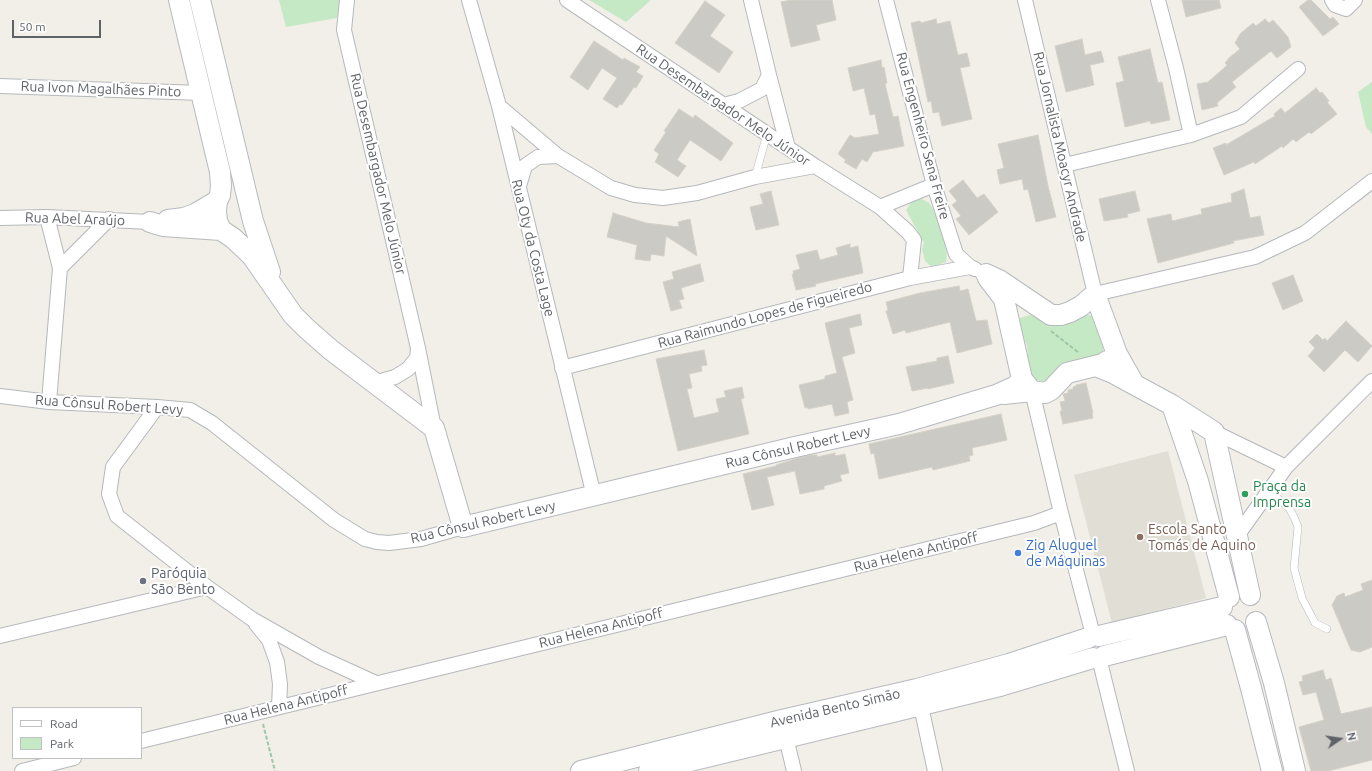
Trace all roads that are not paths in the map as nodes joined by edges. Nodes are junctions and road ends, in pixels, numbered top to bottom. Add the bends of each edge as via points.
1 (179, 0) edge
2 (200, 0) edge
3 (347, 0) edge
4 (469, 0) edge
5 (567, 0) edge
6 (751, 0) edge
7 (886, 0) edge
8 (1025, 0) edge
9 (1158, 0) edge
10 (1332, 0) edge
11 (1350, 4) edge
12 (1298, 69) dead end
13 (769, 75) junction
14 (0, 86) edge
15 (202, 92) junction
16 (723, 105) junction
17 (499, 106) junction
18 (767, 134) junction
19 (1192, 135) junction
20 (788, 148) junction
21 (558, 156) junction
22 (1065, 165) junction
23 (814, 166) junction
24 (756, 177) junction
25 (1372, 181) edge
26 (934, 185) junction
27 (519, 188) junction
28 (217, 200) junction
29 (880, 207) junction
30 (47, 217) junction
31 (0, 218) edge
32 (109, 220) junction
33 (253, 221) junction
34 (150, 222) junction
35 (227, 234) junction
36 (60, 268) junction
37 (978, 271) junction
38 (910, 278) junction
39 (278, 293) junction
40 (1088, 300) junction
41 (1036, 305) junction
42 (1008, 320) junction
43 (418, 348) junction
44 (1117, 354) junction
45 (1096, 366) junction
46 (562, 368) junction
47 (1372, 380) edge
48 (374, 383) junction
49 (1134, 384) junction
50 (1027, 385) junction
51 (0, 396) edge
52 (49, 402) junction
53 (1172, 405) junction
54 (157, 406) junction
55 (434, 428) junction
56 (1214, 432) junction
57 (1286, 467) junction
58 (1198, 481) junction
59 (1270, 491) junction
60 (594, 496) junction
61 (1061, 513) junction
62 (463, 527) junction
63 (1237, 536) junction
64 (207, 587) junction
65 (1250, 595) junction
66 (1228, 615) junction
67 (252, 619) junction
68 (1256, 622) junction
69 (1327, 629) dead end
70 (0, 636) edge
71 (1093, 637) junction
72 (1098, 658) junction
73 (376, 683) junction
74 (918, 697) junction
75 (278, 707) junction
76 (784, 729) junction
77 (142, 741) edge
78 (70, 759) edge
79 (658, 765) edge
80 (22, 771) edge
81 (581, 771) edge
82 (794, 771) edge
83 (935, 771) edge
84 (1126, 771) edge
85 (1272, 771) edge
86 (1295, 771) edge

1 - 15 street
2 - 33 street
3 - 43 street, Rua Desembargador Melo Júnior via 344,30
4 - 17 street, Rua Oty da Costa Lage
5 - 16 street, Rua Desembargador Melo Júnior
6 - 13 street
7 - 26 street, Rua Engenheiro Sena Freire
8 - 22 street, Rua Jornalista Moacyr Andrade
9 - 19 street
10 - 11 street via 1335,5
12 - 19 street via 1241,117
13 - 16 street via 762,89 739,101
13 - 20 street
14 - 15 street, Rua Ivon Magalhães Pinto
15 - 28 street via 221,178 220,195
16 - 18 street, Rua Desembargador Melo Júnior
17 - 21 street
17 - 27 street, Rua Oty da Costa Lage
18 - 20 street, Rua Desembargador Melo Júnior
18 - 24 lane
19 - 22 street
20 - 23 street, Rua Desembargador Melo Júnior
21 - 24 street via 611,188 635,195 663,198 697,193
21 - 27 street via 538,157 525,166
22 - 40 street, Rua Jornalista Moacyr Andrade
23 - 24 street
23 - 29 street, Rua Desembargador Melo Júnior
25 - 40 street via 1305,233 1255,257
26 - 29 street
26 - 37 street, Rua Engenheiro Sena Freire via 956,254
27 - 46 street, Rua Oty da Costa Lage
28 - 34 street, Rua Abel Araújo via 184,218
28 - 35 street via 216,215
29 - 38 street, Rua Desembargador Melo Júnior via 914,240
30 - 31 street, Rua Abel Araújo
30 - 32 street, Rua Abel Araújo
30 - 36 street
32 - 34 street, Rua Abel Araújo
32 - 36 street
33 - 35 street
33 - 39 street
34 - 35 street, Rua Abel Araújo
35 - 39 street via 252,256
36 - 52 street
37 - 38 street, Rua Raimundo Lopes de Figueiredo
37 - 41 street via 999,280
37 - 42 street via 1004,299
38 - 46 street, Rua Raimundo Lopes de Figueiredo
39 - 48 street via 314,336
40 - 41 street via 1070,312 1060,315 1051,315
40 - 44 street via 1103,313
41 - 42 street via 1025,307
42 - 50 street
43 - 48 street via 417,358 408,369 395,377
43 - 55 street, Rua Desembargador Melo Júnior
44 - 45 street
44 - 49 street
45 - 49 street
45 - 50 street via 1068,373 1051,390 1044,393
46 - 60 street, Rua Oty da Costa Lage
47 - 57 street
48 - 55 street
49 - 53 street
50 - 60 street, Rua Cônsul Robert Levy via 1016,386 996,395 898,424
50 - 61 street
51 - 52 street, Rua Cônsul Robert Levy
52 - 54 street, Rua Cônsul Robert Levy
53 - 56 street
53 - 58 street
54 - 62 street, Rua Cônsul Robert Levy via 190,410 212,423 334,520 365,539 377,542 420,539
54 - 64 street via 113,468 109,494 117,516
55 - 62 street, Rua Desembargador Melo Júnior
56 - 57 street
56 - 58 street
56 - 63 street
57 - 59 street
58 - 66 street
59 - 63 street
59 - 69 lane via 1289,508 1294,517 1298,527 1294,568 1302,598 1315,623
60 - 62 street, Rua Cônsul Robert Levy
61 - 71 street
61 - 73 street, Rua Helena Antipoff via 1034,523
63 - 65 street
64 - 67 street
64 - 70 street
65 - 66 street via 1239,593
65 - 68 street via 1258,605 1259,614
66 - 68 street via 1242,631
66 - 71 street, Avenida Bento Simão
66 - 72 street, Avenida Bento Simão
66 - 85 street via 1251,688
67 - 73 street via 319,658
67 - 75 street via 269,640 277,662 280,684
68 - 86 street
71 - 72 street via 1104,639 1107,644 1107,650
71 - 74 street, Avenida Bento Simão
72 - 74 street, Avenida Bento Simão via 1000,686
72 - 84 street
73 - 75 street, Rua Helena Antipoff
74 - 76 street, Avenida Bento Simão
74 - 83 street
75 - 77 street, Rua Helena Antipoff
76 - 79 street, Avenida Bento Simão
76 - 82 street
78 - 80 street
79 - 81 street, Avenida Bento Simão

